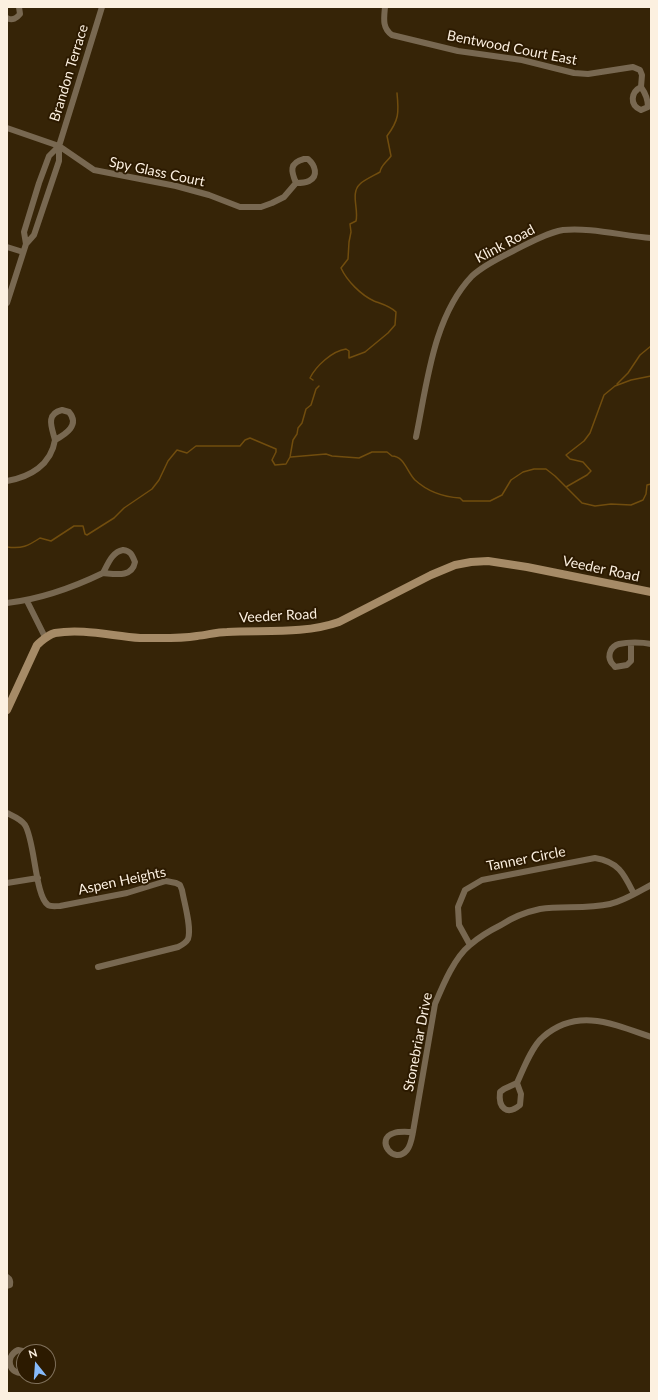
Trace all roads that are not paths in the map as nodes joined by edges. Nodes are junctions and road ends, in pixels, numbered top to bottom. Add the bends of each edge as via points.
1 (19, 7) edge
2 (102, 7) edge
3 (386, 7) edge
4 (7, 20) edge
5 (641, 87) dead end
6 (7, 128) edge
7 (59, 146) junction
8 (296, 184) junction
9 (651, 238) edge
10 (26, 244) junction
11 (7, 247) edge
12 (23, 252) junction
13 (7, 303) edge
14 (416, 437) dead end
15 (55, 440) junction
16 (7, 481) edge
17 (103, 572) junction
18 (651, 592) edge
19 (28, 601) junction
20 (7, 602) edge
21 (45, 637) junction
22 (631, 643) junction
23 (651, 644) edge
24 (7, 710) edge
25 (7, 814) edge
26 (38, 878) junction
27 (7, 883) edge
28 (651, 885) edge
29 (634, 894) junction
30 (470, 945) junction
31 (98, 967) dead end
32 (651, 1037) edge
33 (517, 1083) junction
34 (413, 1132) junction
35 (7, 1277) edge
36 (7, 1286) edge
37 (16, 1352) edge
38 (8, 1358) edge
39 (16, 1372) edge

1 - 4 street via 20,14
2 - 7 street, Brandon Terrace
3 - 5 street, Bentwood Court East via 384,26 392,35 458,52 522,60 574,73 588,74 633,66 640,70 642,75
6 - 7 street, Spy Glass Court
7 - 8 street, Spy Glass Court via 94,170 176,186 240,207 261,207 272,203 284,197
7 - 10 street, Brandon Terrace via 58,161 34,235
7 - 10 street, Brandon Terrace via 49,156 39,183 24,232
8 - 8 street, Spy Glass Court via 313,178 314,166 308,159 300,160 293,166 292,174
9 - 14 street, Klink Road via 562,230 535,239 491,262 473,275 458,293 441,328 430,367
10 - 12 street, Brandon Terrace
11 - 12 street
12 - 13 street, Brandon Terrace
15 - 15 street via 51,417 58,411 67,411 73,418 72,428
15 - 16 street via 44,464 30,475
17 - 17 street via 110,559 119,551 127,551 132,556 135,565 130,571 122,574
17 - 19 street via 75,586
18 - 21 street, Veeder Road via 527,567 488,561 471,562 455,565 431,575 339,622 317,628 225,632 185,638 138,638 71,632 54,633
19 - 20 street
19 - 21 street
21 - 24 street via 34,650
22 - 22 street via 618,644 612,649 609,654 610,662 615,667 627,665 631,661
22 - 23 street
25 - 26 street, Aspen Heights via 18,818 24,825
26 - 27 street
26 - 31 street, Aspen Heights via 44,900 52,906 127,893 166,881 180,886 189,928 188,937 183,945
28 - 29 street, Stonebriar Drive
29 - 30 street, Stonebriar Drive via 611,904 540,909 518,915
29 - 30 street, Tanner Circle via 622,871 605,859 595,858 482,880 465,890 458,907 460,925
30 - 34 street, Stonebriar Drive via 456,962 435,1004
32 - 33 street via 607,1022 583,1019 560,1026 542,1038 530,1055
33 - 33 street via 500,1092 501,1106 505,1109 511,1110 520,1105 521,1094
34 - 34 street, Stonebriar Drive via 394,1133 388,1136 386,1148 394,1154 407,1150
35 - 36 street via 11,1282
37 - 38 street
38 - 39 street

